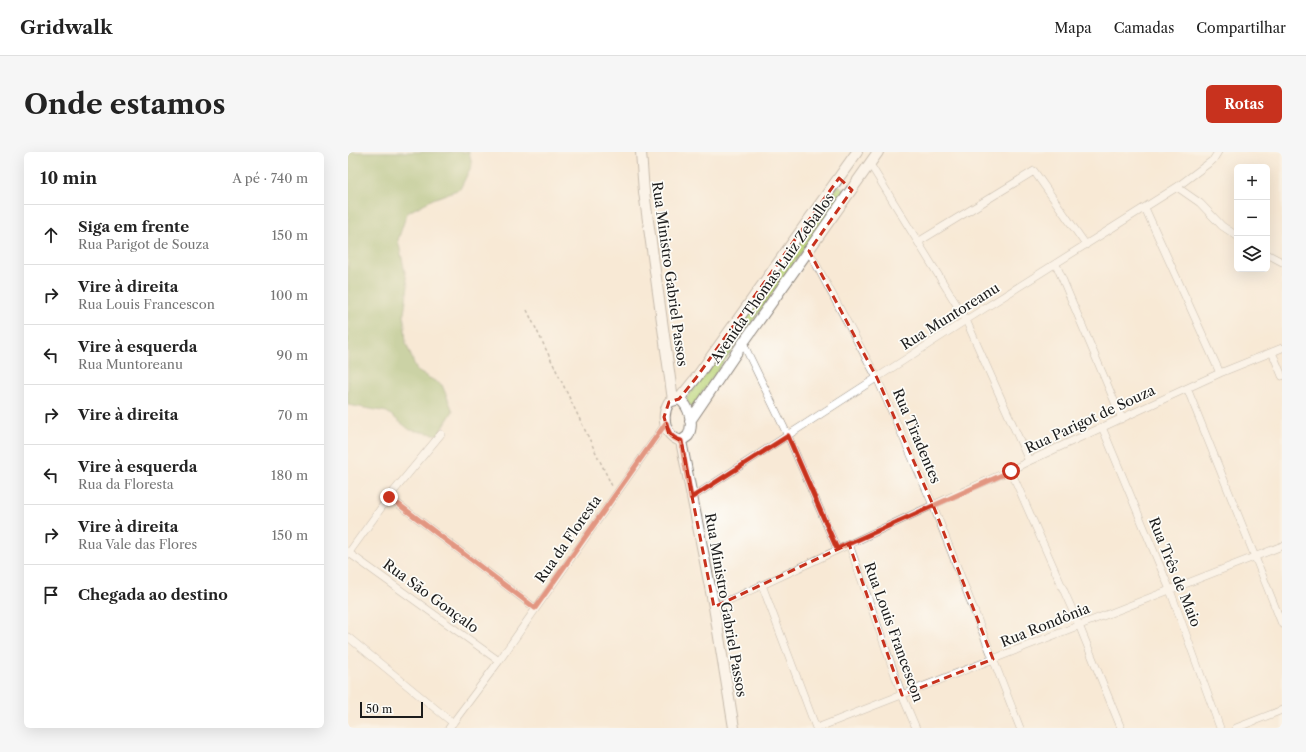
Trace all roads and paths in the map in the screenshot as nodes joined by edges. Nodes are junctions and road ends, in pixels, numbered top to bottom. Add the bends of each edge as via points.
1 (641, 152) edge
2 (857, 152) edge
3 (878, 152) edge
4 (1218, 152) edge
5 (870, 164) junction
6 (839, 178) junction
7 (1177, 187) junction
8 (852, 190) junction
9 (1145, 208) junction
10 (1234, 234) edge
11 (918, 242) junction
12 (1086, 245) junction
13 (809, 251) junction
14 (1270, 256) edge
15 (1282, 262) edge
16 (1056, 264) junction
17 (527, 310) dead end
18 (966, 320) junction
19 (743, 343) junction
20 (1282, 348) edge
21 (1272, 352) junction
22 (1220, 373) junction
23 (1282, 376) edge
24 (878, 378) junction
25 (1188, 388) junction
26 (676, 400) junction
27 (1122, 419) junction
28 (690, 421) junction
29 (666, 423) junction
30 (1102, 428) junction
31 (441, 434) dead end
32 (788, 436) junction
33 (681, 441) junction
34 (1029, 461) junction
35 (1011, 471) junction
36 (616, 493) junction
37 (389, 497) junction
38 (691, 498) junction
39 (933, 505) junction
40 (849, 544) junction
41 (1282, 546) edge
42 (837, 549) junction
43 (348, 553) edge
44 (1255, 557) junction
45 (762, 585) junction
46 (1170, 590) junction
47 (714, 606) junction
48 (535, 608) junction
49 (1282, 624) edge
50 (1079, 625) junction
51 (348, 637) edge
52 (993, 659) junction
53 (498, 661) junction
54 (902, 695) junction
55 (1282, 710) edge
56 (451, 725) edge
57 (734, 728) edge
58 (817, 728) edge
59 (916, 728) edge
60 (1020, 728) edge
61 (1121, 728) edge
62 (1220, 728) edge
63 (1236, 728) edge

1 - 26 main road, Rua Ministro Gabriel Passos via 645,200
2 - 6 main road, Avenida Thomas Luiz Zeballos
3 - 5 main road, Avenida Thomas Luiz Zeballos
4 - 7 street, Rua Muntoreanu via 1213,160
5 - 8 main road, Avenida Thomas Luiz Zeballos
5 - 11 street
6 - 8 main road
6 - 26 main road, Avenida Thomas Luiz Zeballos via 696,378
7 - 9 street, Rua Muntoreanu
7 - 10 street via 1200,203 1222,226
8 - 13 main road, Avenida Thomas Luiz Zeballos
9 - 12 street, Rua Muntoreanu
9 - 22 street
11 - 12 street via 1034,171
11 - 18 street
12 - 16 street, Rua Muntoreanu
13 - 19 main road, Avenida Thomas Luiz Zeballos
13 - 24 street, Rua Tiradentes
14 - 15 street
16 - 18 street, Rua Muntoreanu
16 - 27 street
17 - 36 path
18 - 24 street, Rua Muntoreanu
18 - 34 street
19 - 28 main road, Avenida Thomas Luiz Zeballos
19 - 32 street
20 - 21 street, Rua Parigot de Souza
21 - 22 street, Rua Parigot de Souza
21 - 23 street
22 - 25 street, Rua Parigot de Souza
24 - 32 street, Rua Muntoreanu
24 - 39 street, Rua Tiradentes
25 - 27 street, Rua Parigot de Souza
25 - 44 street
26 - 28 main road, Rua Ministro Gabriel Passos via 684,402 687,406
26 - 29 main road via 669,402 665,409
27 - 30 street, Rua Parigot de Souza
28 - 33 main road via 690,432
29 - 33 main road via 669,434
29 - 36 street, Rua da Floresta
30 - 34 street, Rua Parigot de Souza
30 - 46 street, Rua Três de Maio
31 - 37 street
32 - 38 street, Rua Muntoreanu
32 - 42 street
33 - 38 main road, Rua Ministro Gabriel Passos
34 - 35 street, Rua Parigot de Souza
35 - 39 street, Rua Parigot de Souza
35 - 50 street
36 - 48 street, Rua da Floresta
37 - 43 street
37 - 48 street
38 - 47 main road, Rua Ministro Gabriel Passos
39 - 40 street, Rua Parigot de Souza
39 - 52 street, Rua Tiradentes
40 - 42 street, Rua Parigot de Souza
40 - 54 street, Rua Louis Francescon
41 - 44 street, Rua Rondônia
42 - 45 street, Rua Parigot de Souza
43 - 53 street, Rua São Gonçalo
44 - 46 street, Rua Rondônia
44 - 49 street
45 - 47 street, Rua Parigot de Souza
45 - 58 street
46 - 50 street, Rua Rondônia
46 - 62 street, Rua Três de Maio
47 - 57 main road, Rua Ministro Gabriel Passos
48 - 53 street, Rua da Floresta
50 - 52 street, Rua Rondônia
50 - 61 street
51 - 56 street
52 - 54 street, Rua Rondônia
52 - 60 street, Rua Tiradentes
53 - 56 street, Rua da Floresta
54 - 58 street, Rua Rondônia
54 - 59 street, Rua Louis Francescon
55 - 63 street

